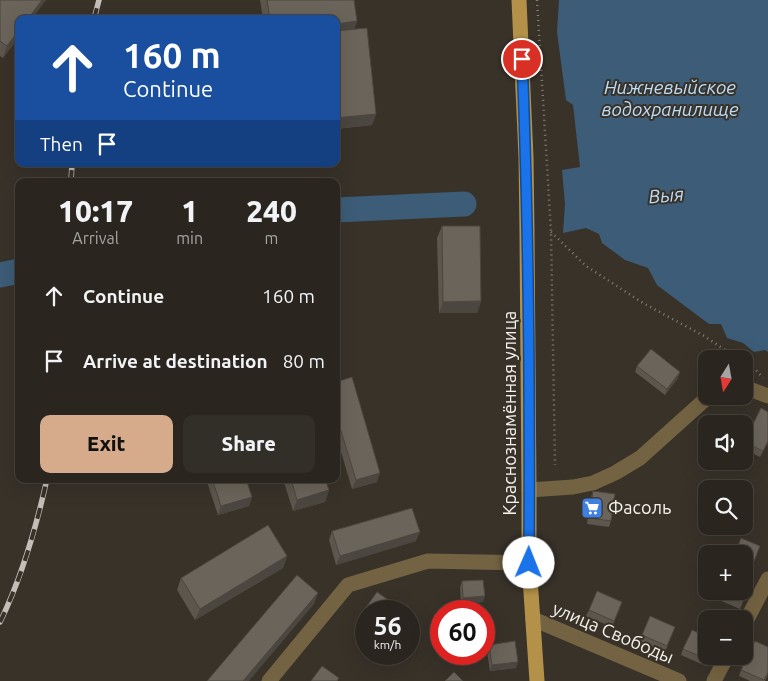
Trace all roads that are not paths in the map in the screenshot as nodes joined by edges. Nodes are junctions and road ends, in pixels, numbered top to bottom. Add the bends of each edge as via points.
1 (519, 0) edge
2 (753, 390) edge
3 (768, 396) edge
4 (699, 405) edge
5 (529, 490) junction
6 (529, 563) junction
7 (768, 579) edge
8 (752, 610) edge
9 (533, 619) junction
10 (722, 665) edge
11 (268, 681) edge
12 (537, 681) edge
13 (679, 681) edge
14 (714, 681) edge

1 - 5 main road, Краснознамённая улица via 526,157
2 - 3 street
4 - 5 street via 640,458 616,473 573,487
5 - 6 main road, Краснознамённая улица
6 - 9 main road, Краснознамённая улица
6 - 11 street via 428,561 348,585
7 - 8 street
9 - 12 main road, Краснознамённая улица
9 - 13 street, улица Свободы
10 - 14 street

